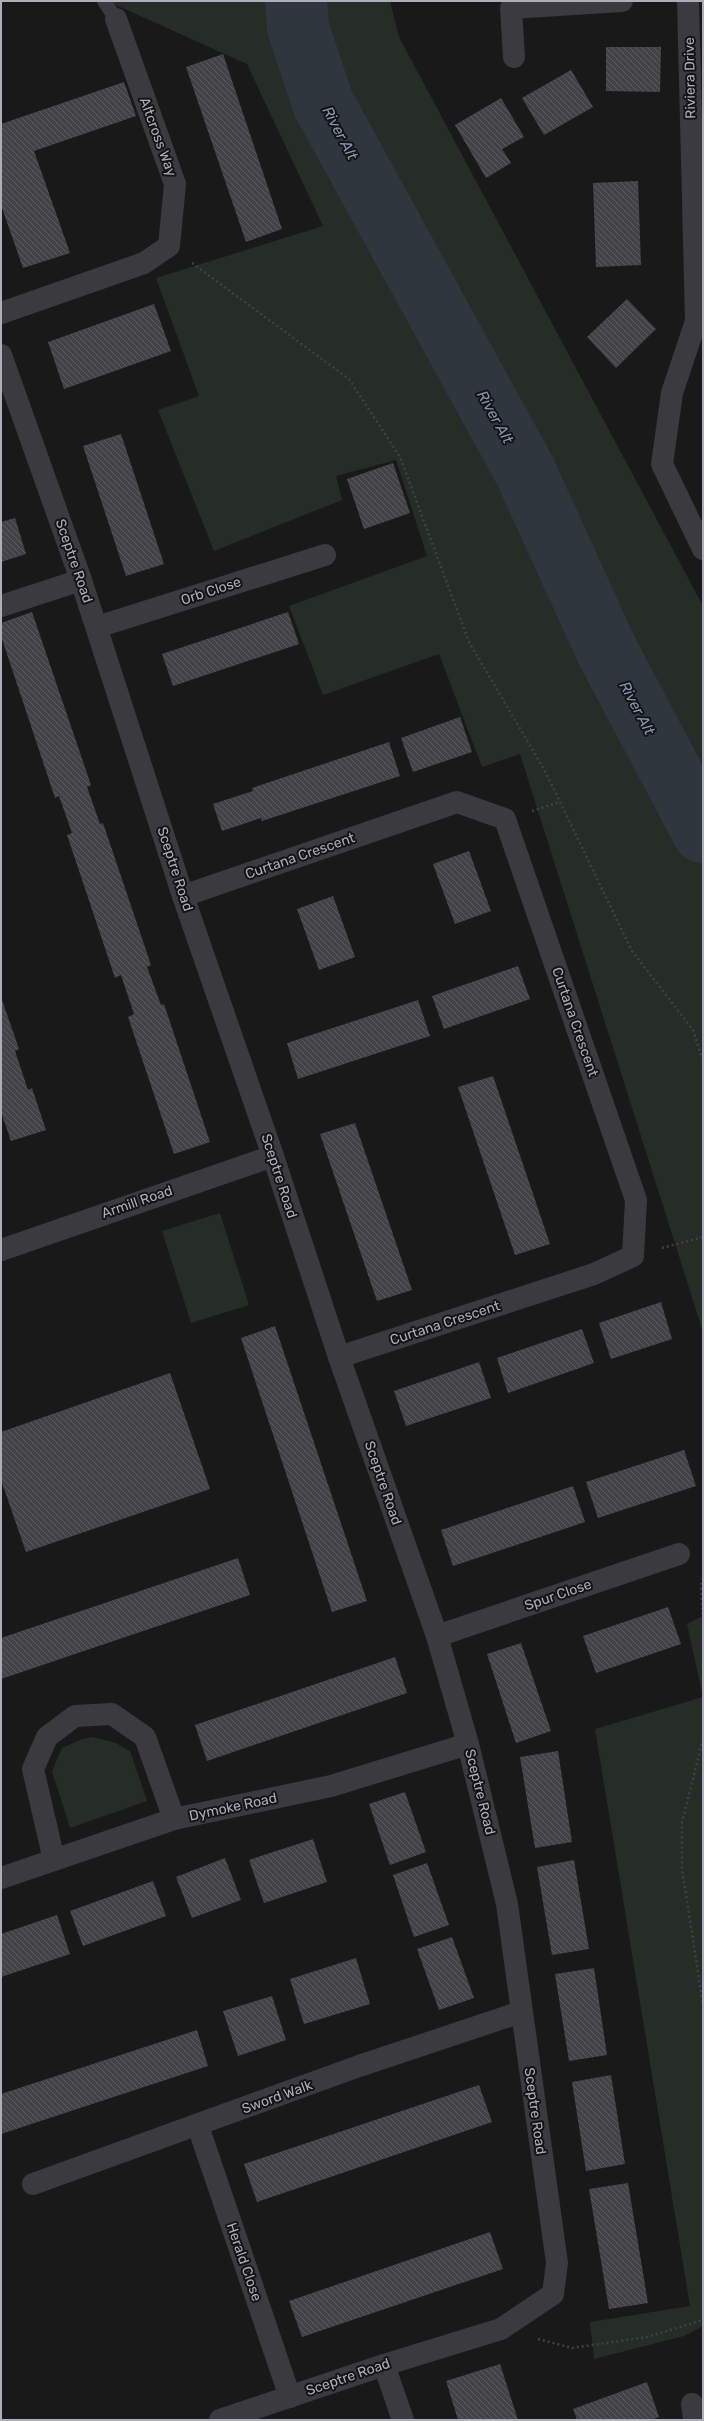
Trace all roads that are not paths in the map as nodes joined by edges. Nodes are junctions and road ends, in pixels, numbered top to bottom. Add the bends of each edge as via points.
1 (622, 1) edge
2 (688, 1) edge
3 (110, 10) edge
4 (514, 57) dead end
5 (1, 313) edge
6 (1, 355) edge
7 (703, 549) edge
8 (325, 555) dead end
9 (81, 580) junction
10 (1, 606) edge
11 (97, 627) junction
12 (183, 896) junction
13 (273, 1156) junction
14 (1, 1250) edge
15 (339, 1358) junction
16 (679, 1554) dead end
17 (437, 1636) junction
18 (468, 1744) junction
19 (174, 1819) junction
20 (54, 1860) junction
21 (1, 1878) edge
22 (521, 2012) junction
23 (198, 2126) junction
24 (33, 2184) dead end
25 (384, 2365) junction
26 (290, 2397) junction
27 (220, 2420) edge
28 (403, 2420) edge

1 - 4 street via 511,8
2 - 7 street, Riviera Drive via 696,321 672,393 662,464
3 - 5 street, Altcross Way via 175,184 169,246 144,263
6 - 9 street, Sceptre Road
8 - 11 street, Orb Close
9 - 10 street
9 - 11 street, Sceptre Road
11 - 12 street, Sceptre Road
12 - 13 street, Sceptre Road
12 - 15 street, Curtana Crescent via 457,802 505,819 636,1200 633,1256 594,1274
13 - 14 street, Armill Road
13 - 15 street, Sceptre Road
15 - 17 street, Sceptre Road
16 - 17 street, Spur Close
17 - 18 street, Sceptre Road
18 - 19 street, Dymoke Road via 331,1786
18 - 22 street, Sceptre Road via 507,1904
19 - 20 street, Dymoke Road
19 - 20 street via 145,1737 112,1714 75,1716 47,1737 33,1769
20 - 21 street, Dymoke Road
22 - 23 street, Sword Walk via 359,2066
22 - 25 street, Sceptre Road via 557,2263 553,2294 501,2329
23 - 24 street, Sword Walk
23 - 26 street, Herald Close
25 - 26 street, Sceptre Road
25 - 28 street
26 - 27 street, Sceptre Road

